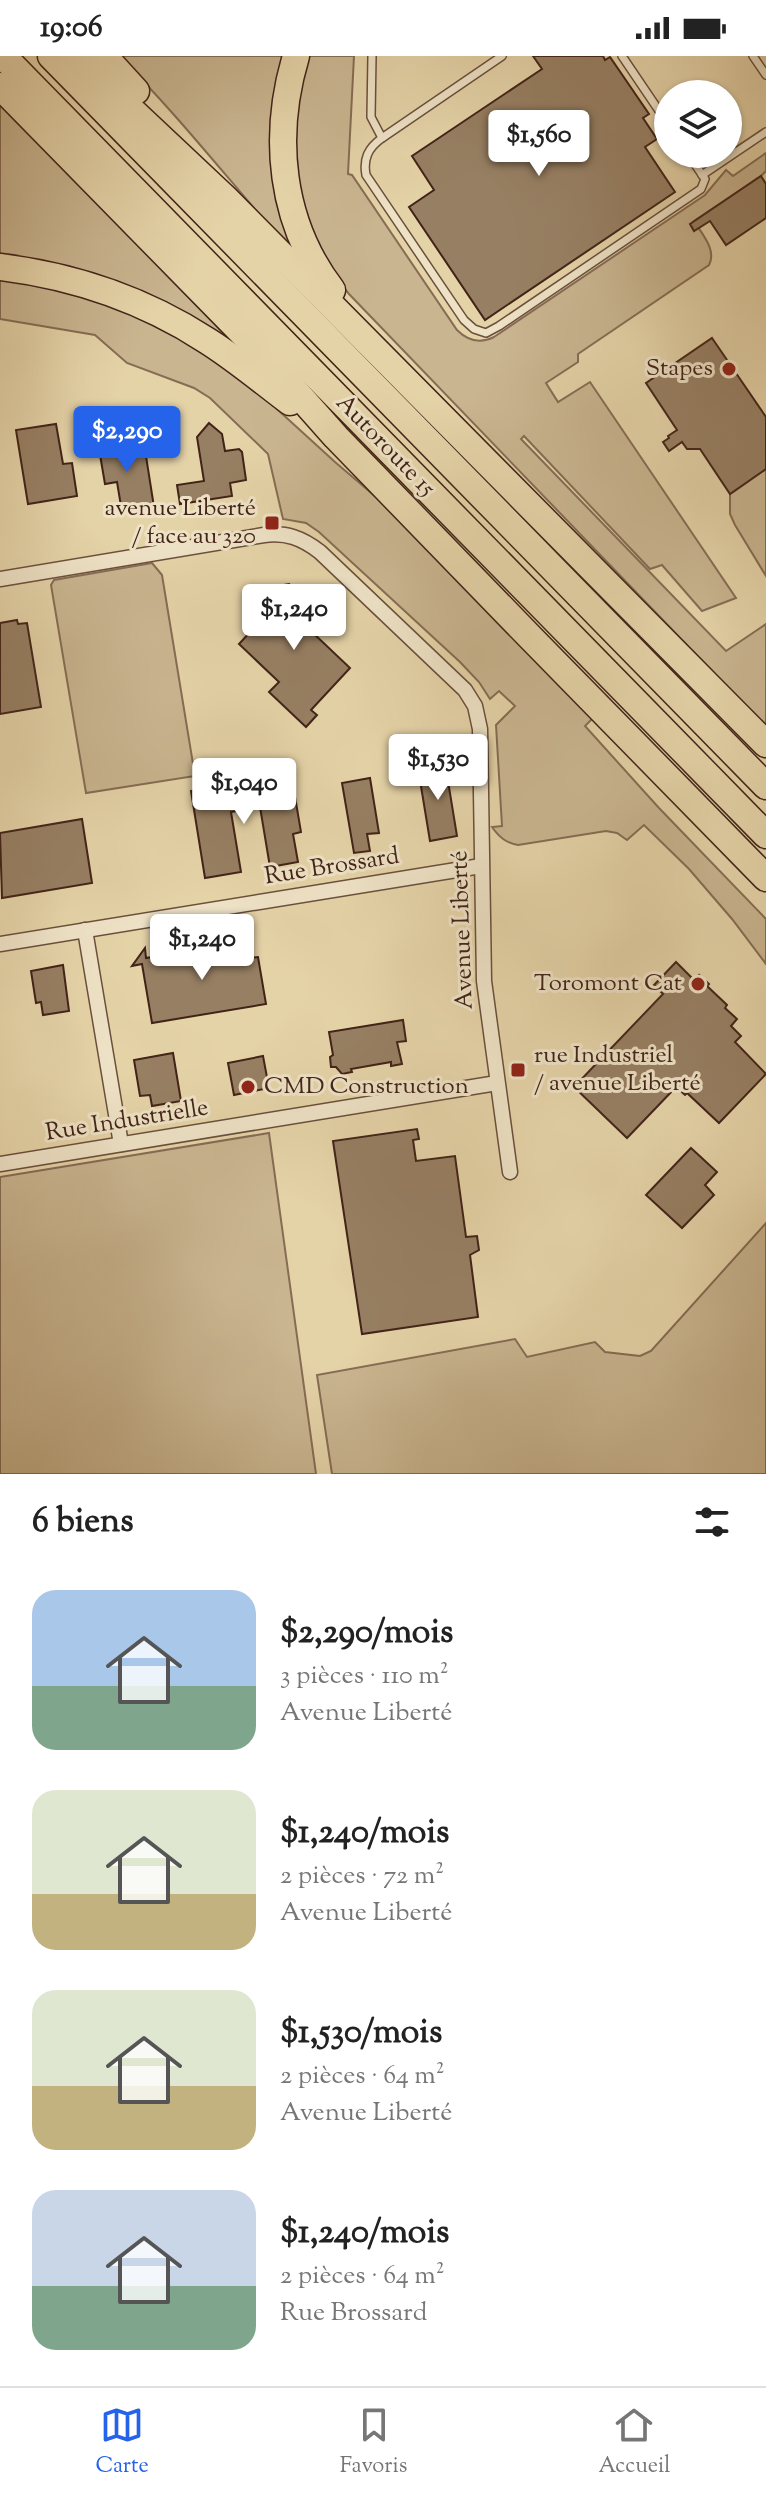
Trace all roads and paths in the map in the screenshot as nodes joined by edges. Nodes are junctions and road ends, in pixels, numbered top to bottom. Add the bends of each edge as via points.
1 (3, 56) edge
2 (51, 56) edge
3 (74, 56) edge
4 (104, 56) edge
5 (296, 56) edge
6 (372, 56) edge
7 (502, 56) edge
8 (753, 56) edge
9 (624, 57) edge
10 (766, 75) edge
11 (0, 86) edge
12 (654, 103) edge
13 (766, 132) edge
14 (382, 138) junction
15 (697, 168) edge
16 (702, 175) junction
17 (225, 198) junction
18 (0, 267) edge
19 (336, 437) junction
20 (508, 485) junction
21 (0, 579) edge
22 (766, 744) edge
23 (766, 786) edge
24 (766, 835) edge
25 (481, 866) junction
26 (766, 878) edge
27 (85, 930) junction
28 (0, 944) edge
29 (497, 1083) junction
30 (121, 1144) junction
31 (0, 1164) edge
32 (510, 1172) dead end

1 - 24 highway, Autoroute 15
2 - 23 highway, Autoroute 15
3 - 17 highway
4 - 17 highway
5 - 20 highway via 283,115 283,166 292,213 308,254 341,300
6 - 14 lane via 371,117
7 - 14 lane
8 - 10 lane
9 - 12 lane
11 - 19 highway via 285,377
13 - 16 lane
14 - 16 lane via 368,152 366,175 464,320 486,333 701,189
15 - 16 lane
17 - 20 highway
18 - 19 highway via 90,286 168,318 230,356
19 - 26 highway
20 - 22 highway
21 - 25 street, Avenue Liberté via 264,535 304,541 470,698 480,729
25 - 27 street, Rue Brossard
25 - 29 street, Avenue Liberté via 484,981
27 - 28 street, Rue Brossard
27 - 30 street
29 - 30 street, Rue Industrielle
29 - 32 street, Avenue Liberté
30 - 31 street, Rue Industrielle

